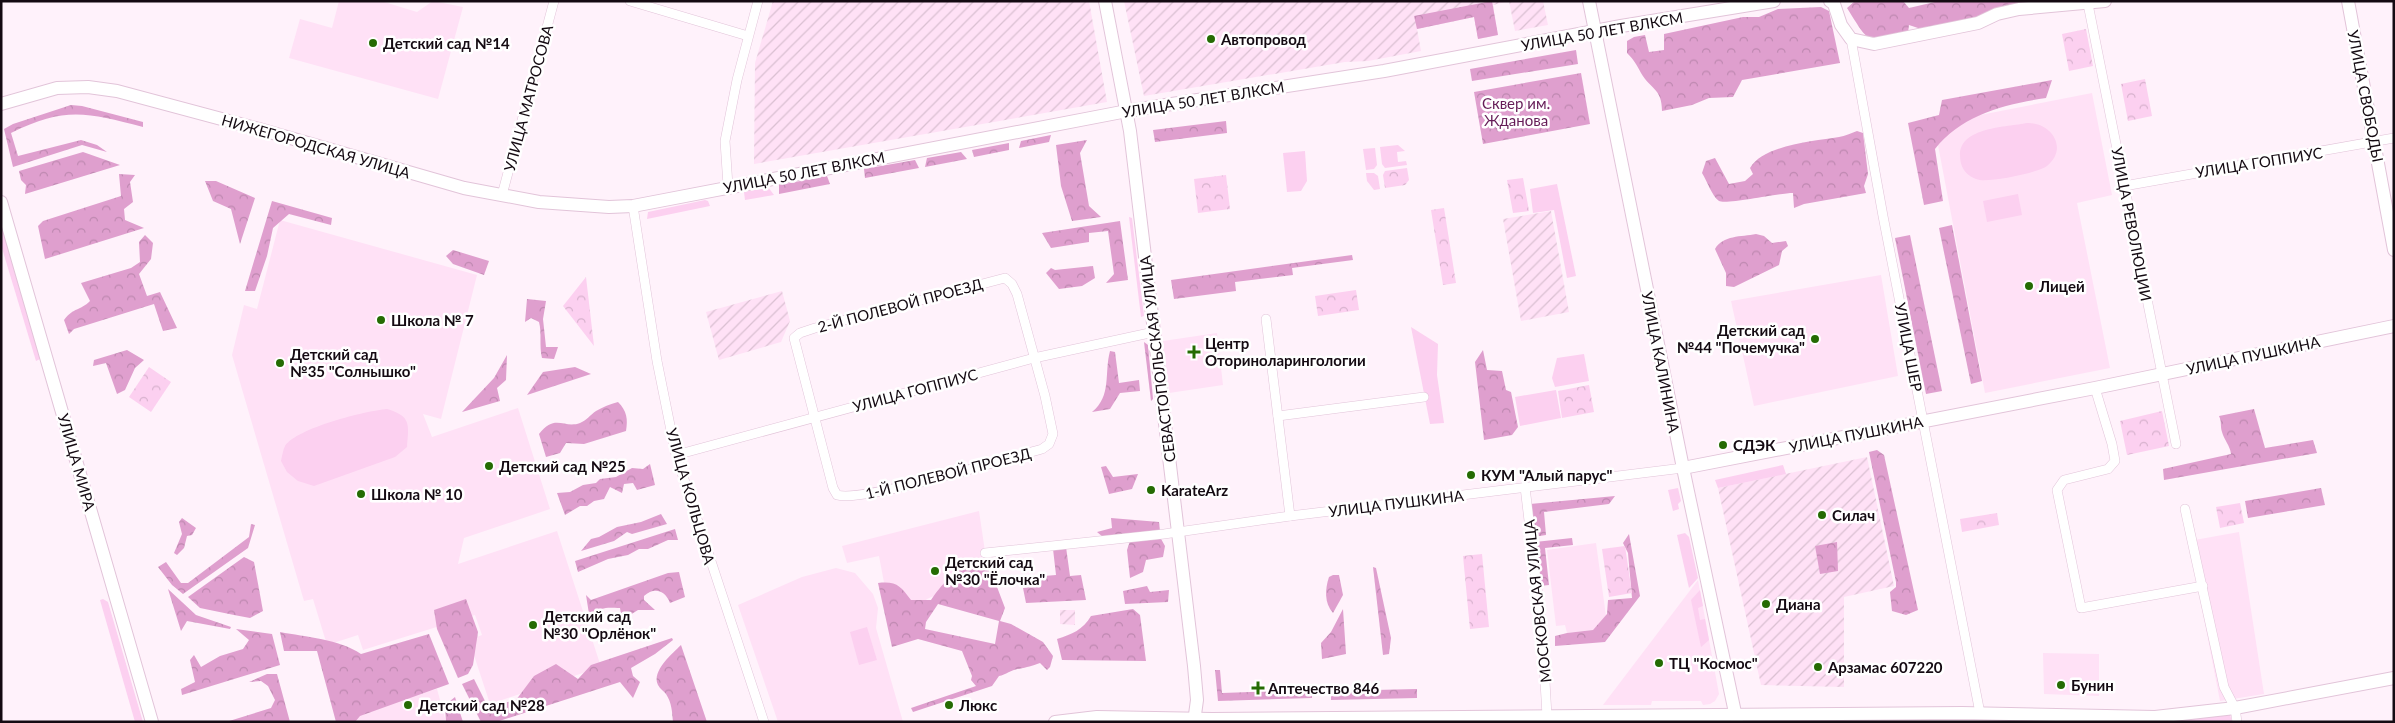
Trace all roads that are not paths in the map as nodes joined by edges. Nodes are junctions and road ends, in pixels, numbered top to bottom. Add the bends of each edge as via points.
1 (554, 1) edge
2 (630, 1) edge
3 (758, 1) edge
4 (1105, 1) edge
5 (1589, 1) edge
6 (1774, 1) edge
7 (2105, 1) edge
8 (2348, 1) edge
9 (1833, 2) edge
10 (2088, 4) junction
11 (1595, 31) junction
12 (748, 36) junction
13 (1851, 39) junction
14 (1, 104) edge
15 (1127, 111) junction
16 (2394, 138) edge
17 (2375, 143) junction
18 (728, 186) junction
19 (2124, 186) junction
20 (502, 195) junction
21 (1, 202) edge
22 (633, 206) junction
23 (2394, 250) edge
24 (1266, 319) dead end
25 (2394, 326) edge
26 (1154, 332) junction
27 (1034, 358) junction
28 (2162, 374) junction
29 (2095, 388) junction
30 (1424, 397) dead end
31 (1278, 416) junction
32 (815, 418) junction
33 (1924, 420) junction
34 (2176, 444) dead end
35 (676, 455) junction
36 (1683, 468) junction
37 (1525, 487) junction
38 (2185, 509) dead end
39 (1290, 516) junction
40 (1178, 532) junction
41 (985, 553) dead end
42 (2203, 586) junction
43 (2394, 678) edge
44 (2235, 708) junction
45 (1980, 713) junction
46 (1547, 716) junction
47 (1737, 719) edge
48 (2159, 719) edge
49 (1195, 720) edge
50 (152, 722) edge
51 (764, 722) edge
52 (1055, 722) edge
53 (2237, 722) edge

1 - 20 street, УЛИЦА МАТРОСОВА
2 - 12 street
3 - 12 street
4 - 15 street, СЕВАСТОПОЛЬСКАЯ УЛИЦА
5 - 11 street, УЛИЦА КАЛИНИНА
6 - 11 street, УЛИЦА 50 ЛЕТ ВЛКСМ
7 - 10 street
8 - 17 street, УЛИЦА СВОБОДЫ
9 - 13 street via 1841,25
10 - 13 street via 2019,9 1971,25 1874,44
10 - 19 street, УЛИЦА РЕВОЛЮЦИИ
11 - 15 street, УЛИЦА 50 ЛЕТ ВЛКСМ via 1384,71
11 - 36 street, УЛИЦА КАЛИНИНА
12 - 18 street via 725,141
13 - 33 street, УЛИЦА ШЕР via 1882,216
14 - 20 street, НИЖЕГОРОДСКАЯ УЛИЦА via 57,88 88,87 117,91 464,188
15 - 18 street, УЛИЦА 50 ЛЕТ ВЛКСМ
15 - 26 street, СЕВАСТОПОЛЬСКАЯ УЛИЦА
16 - 17 street, УЛИЦА ГОППИУС
17 - 19 street, УЛИЦА ГОППИУС
17 - 23 street, УЛИЦА СВОБОДЫ
18 - 22 street, УЛИЦА 50 ЛЕТ ВЛКСМ
19 - 28 street, УЛИЦА РЕВОЛЮЦИИ
20 - 22 street, НИЖЕГОРОДСКАЯ УЛИЦА via 539,202
21 - 50 street, УЛИЦА МИРА
22 - 35 street, УЛИЦА КОЛЬЦОВА via 657,361
24 - 31 street
25 - 28 street, УЛИЦА ПУШКИНА
26 - 27 street, УЛИЦА ГОППИУС
26 - 40 street, СЕВАСТОПОЛЬСКАЯ УЛИЦА
27 - 32 street, УЛИЦА ГОППИУС
27 - 32 street, 2-Й ПОЛЕВОЙ ПРОЕЗД via 1012,284 1005,278 981,283 808,331 794,338
27 - 32 street, 1-Й ПОЛЕВОЙ ПРОЕЗД via 1053,434 1049,444 1042,449 952,474 845,498 833,488
28 - 29 street, УЛИЦА ПУШКИНА
28 - 34 street, УЛИЦА РЕВОЛЮЦИИ
29 - 33 street, УЛИЦА ПУШКИНА
29 - 42 street via 2115,462 2108,469 2064,480 2057,490 2081,608
30 - 31 street
31 - 39 street
32 - 35 street, УЛИЦА ГОППИУС
33 - 36 street, УЛИЦА ПУШКИНА
33 - 45 street, УЛИЦА ШЕР
35 - 51 street, УЛИЦА КОЛЬЦОВА
36 - 37 street, УЛИЦА ПУШКИНА
36 - 47 street, УЛИЦА КАЛИНИНА
37 - 39 street, УЛИЦА ПУШКИНА
37 - 46 street, МОСКОВСКАЯ УЛИЦА via 1542,630
38 - 42 street
39 - 40 street, УЛИЦА ПУШКИНА
40 - 41 street, УЛИЦА ПУШКИНА
40 - 49 street, СЕВАСТОПОЛЬСКАЯ УЛИЦА via 1196,683
42 - 44 street via 2224,687
43 - 44 street
44 - 48 street
44 - 53 street
45 - 47 street
45 - 48 street
46 - 47 street
46 - 49 street
49 - 52 street via 1097,717

